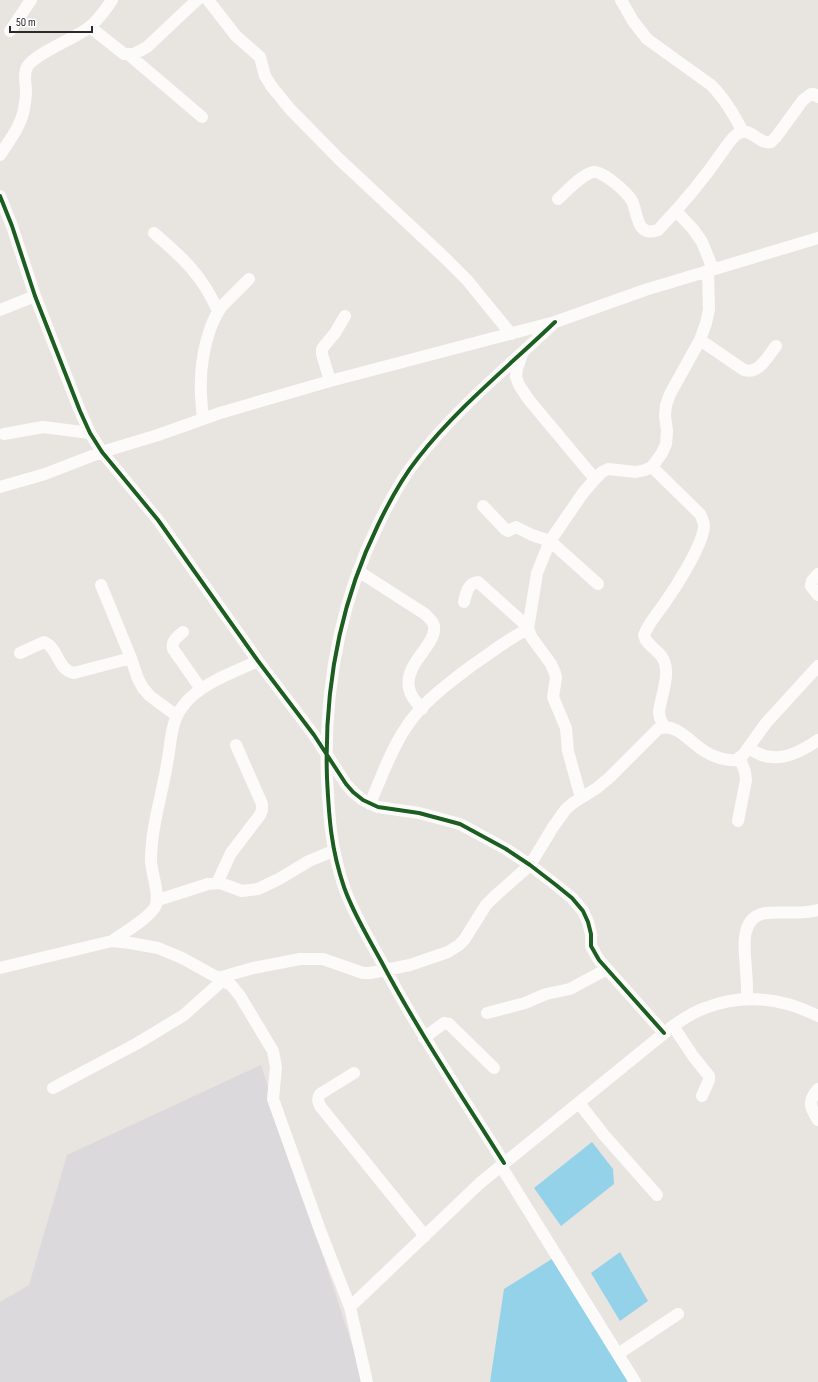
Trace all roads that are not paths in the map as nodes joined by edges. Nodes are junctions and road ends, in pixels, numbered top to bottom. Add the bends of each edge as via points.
1 (31, 0) edge
2 (112, 0) edge
3 (197, 0) edge
4 (208, 0) edge
5 (621, 0) edge
6 (90, 27) junction
7 (10, 30) dead end
8 (128, 54) junction
9 (818, 97) edge
10 (202, 117) dead end
11 (743, 132) junction
12 (0, 155) edge
13 (0, 196) edge
14 (558, 199) dead end
15 (676, 211) junction
16 (154, 233) dead end
17 (818, 238) edge
18 (711, 269) junction
19 (249, 279) dead end
20 (35, 296) junction
21 (0, 310) edge
22 (218, 311) junction
23 (345, 316) dead end
24 (555, 322) junction
25 (511, 334) junction
26 (700, 340) junction
27 (776, 346) dead end
28 (522, 354) junction
29 (330, 381) junction
30 (203, 419) junction
31 (90, 433) junction
32 (4, 434) dead end
33 (102, 452) junction
34 (652, 467) junction
35 (595, 479) junction
36 (0, 487) edge
37 (483, 506) dead end
38 (550, 541) junction
39 (358, 571) junction
40 (818, 574) edge
41 (598, 584) dead end
42 (101, 585) dead end
43 (818, 595) edge
44 (464, 602) dead end
45 (528, 628) junction
46 (183, 632) dead end
47 (20, 653) dead end
48 (131, 658) junction
49 (258, 661) junction
50 (818, 666) edge
51 (201, 689) junction
52 (422, 709) junction
53 (177, 716) junction
54 (664, 727) junction
55 (818, 740) edge
56 (236, 745) dead end
57 (744, 753) junction
58 (326, 754) junction
59 (581, 798) junction
60 (370, 804) junction
61 (738, 821) dead end
62 (333, 851) junction
63 (530, 865) junction
64 (217, 883) junction
65 (158, 900) junction
66 (818, 910) edge
67 (112, 941) junction
68 (0, 968) edge
69 (385, 969) junction
70 (607, 969) junction
71 (220, 979) junction
72 (747, 998) junction
73 (487, 1013) dead end
74 (818, 1016) edge
75 (668, 1030) junction
76 (424, 1038) junction
77 (494, 1068) dead end
78 (354, 1073) dead end
79 (53, 1088) dead end
80 (818, 1089) edge
81 (702, 1096) dead end
82 (579, 1103) junction
83 (818, 1120) edge
84 (503, 1164) junction
85 (657, 1195) dead end
86 (425, 1236) junction
87 (350, 1307) junction
88 (678, 1314) dead end
89 (618, 1354) junction
90 (367, 1382) edge
91 (635, 1382) edge

1 - 7 street
2 - 6 street
3 - 8 street via 147,47 140,52
4 - 25 street via 236,36 260,57 265,76 290,109 339,159 452,264
5 - 11 street via 647,40 720,94
6 - 8 street
6 - 12 street via 40,54 27,67 24,76 24,111 14,134
8 - 10 street
9 - 11 street via 811,94 803,100 771,142 764,142
11 - 15 street via 733,138
13 - 20 street
14 - 15 street via 586,176 599,172 632,200 638,221 645,230 658,230
15 - 18 street via 702,242
16 - 22 street via 190,266 210,292
17 - 18 street
18 - 24 street
18 - 26 street via 709,310
19 - 22 street
20 - 21 street
20 - 31 street
22 - 30 street via 204,356 201,381
23 - 29 street via 322,349
24 - 25 street
24 - 28 street
25 - 29 street
26 - 27 street via 749,372 760,367
26 - 34 street via 670,394 665,416 666,444
28 - 35 street via 516,377 519,385
28 - 39 street via 497,375 417,459 392,497
29 - 30 street
30 - 33 street
31 - 32 street via 43,427
31 - 33 street
33 - 36 street via 45,474
33 - 49 street via 158,520
34 - 35 street via 636,472 608,469
34 - 54 street via 700,514 704,524 703,536 692,558 644,635 665,664 666,673 659,712
35 - 38 street
37 - 38 street via 506,530 516,527
38 - 41 street
38 - 45 street via 537,573
39 - 52 street via 432,620 434,634 408,678 413,698
39 - 58 street via 335,652
40 - 43 street via 811,586
42 - 48 street
44 - 45 street via 470,586 478,582
45 - 52 street via 501,644 455,678
45 - 59 street via 555,673 554,698 566,728 568,752
46 - 51 street via 173,641 173,649
47 - 48 street via 44,642 50,646 64,669 74,673
48 - 53 street via 143,688
49 - 51 street
49 - 58 street
50 - 57 street via 766,723
51 - 53 street via 183,706
52 - 60 street via 405,728 394,747
53 - 65 street via 170,742 152,851 152,868
54 - 57 street via 677,730 712,755 732,760
54 - 59 street via 652,734 597,788
55 - 57 street via 806,749 781,756
56 - 64 street via 262,804 262,810 231,853
57 - 61 street via 746,780
58 - 60 street via 353,792
58 - 62 street
59 - 63 street via 560,817
60 - 63 street via 460,824
62 - 64 street via 258,889 242,892
62 - 69 street via 344,889
63 - 69 street via 486,905 459,945 448,952 410,965
63 - 70 street via 556,884 583,911 591,934 591,946 598,960
64 - 65 street
65 - 67 street via 150,914
66 - 72 street via 763,914 751,920 744,946
67 - 68 street
67 - 71 street via 158,948
69 - 71 street via 363,973 323,959 300,959 253,968
69 - 76 street
70 - 73 street via 570,989
70 - 75 street
71 - 79 street via 184,1015
71 - 87 street via 231,985 240,996 273,1051 276,1067 273,1099 320,1233
72 - 74 street via 780,1001
72 - 75 street via 705,1008
75 - 81 street via 709,1076
75 - 82 street
76 - 77 street via 444,1023 448,1024
76 - 84 street
78 - 86 street via 320,1094 320,1106
80 - 83 street via 810,1102
82 - 84 street
82 - 85 street
84 - 86 street
84 - 89 street
86 - 87 street
87 - 90 street
88 - 89 street
89 - 91 street

